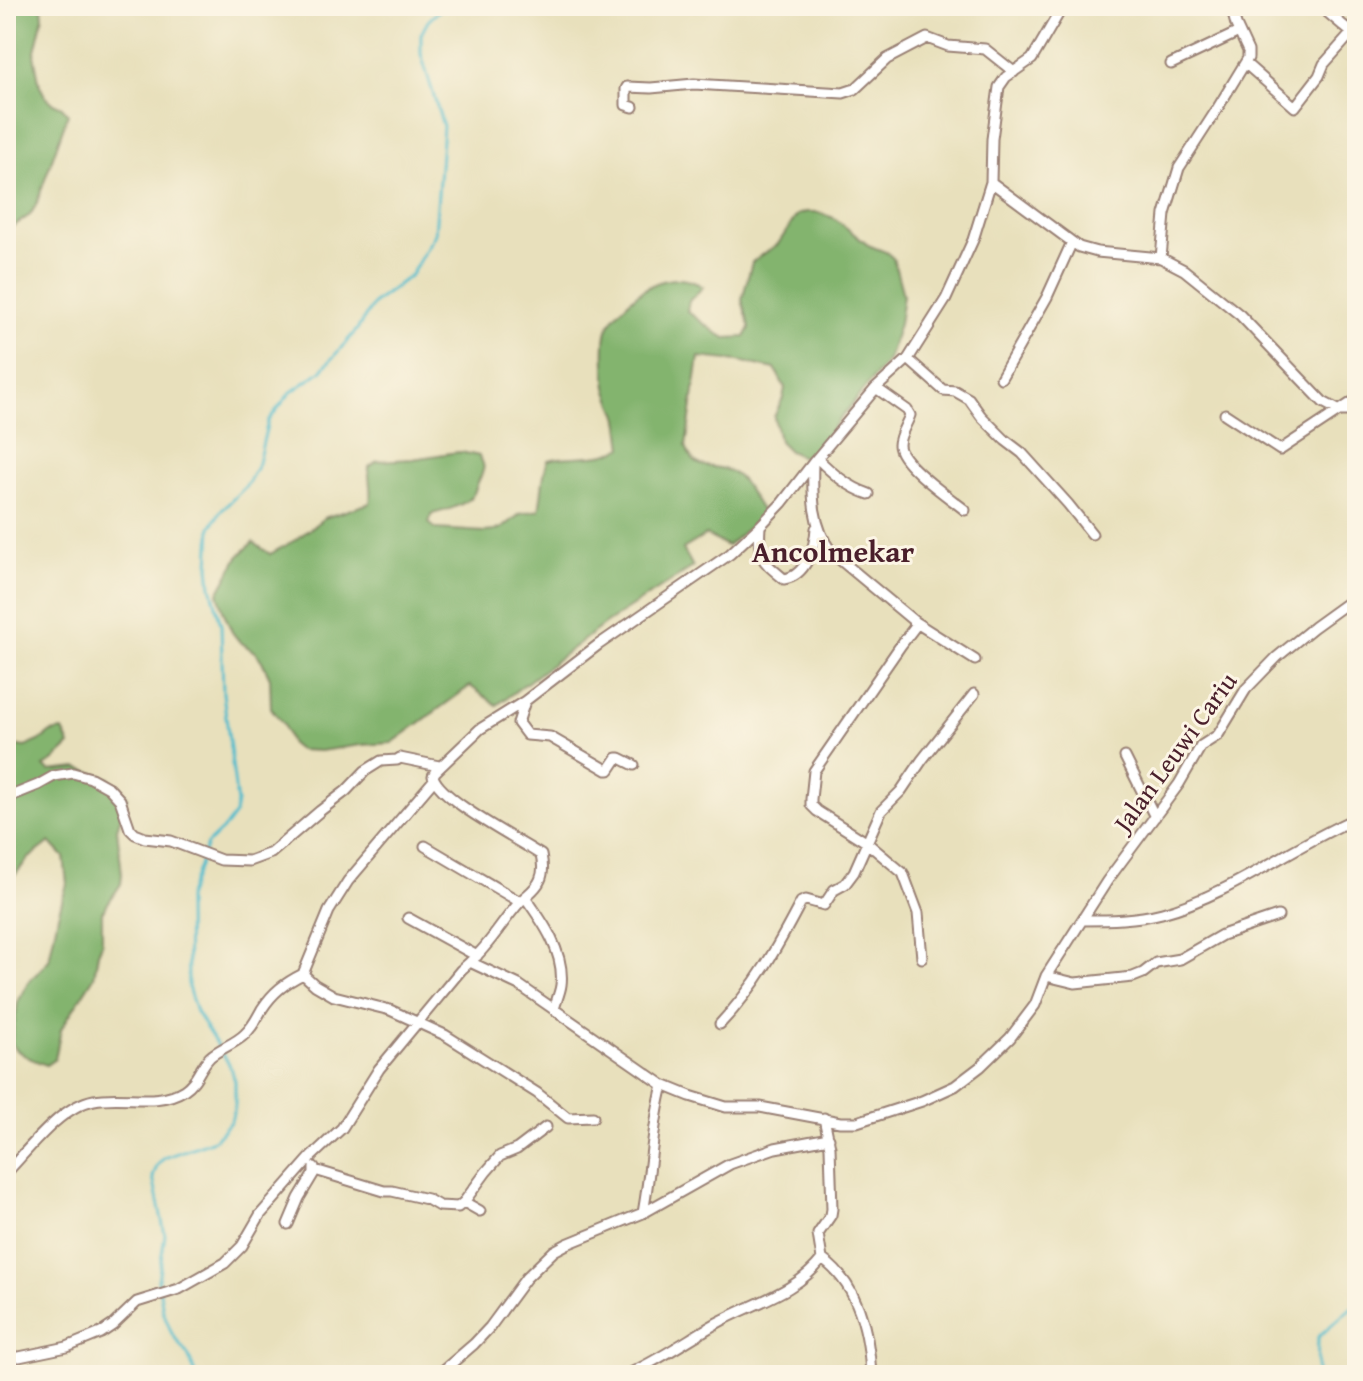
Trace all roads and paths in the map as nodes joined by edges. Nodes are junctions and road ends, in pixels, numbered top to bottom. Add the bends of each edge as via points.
1 (1063, 6) edge
2 (1231, 6) edge
3 (1320, 6) edge
4 (1355, 30) edge
5 (1239, 32) junction
6 (1171, 64) dead end
7 (1246, 64) junction
8 (1014, 72) junction
9 (633, 107) dead end
10 (991, 182) junction
11 (1072, 242) junction
12 (1161, 258) junction
13 (908, 359) junction
14 (1001, 378) dead end
15 (876, 388) junction
16 (1357, 399) edge
17 (1340, 411) junction
18 (1357, 411) edge
19 (1225, 414) dead end
20 (815, 460) junction
21 (869, 494) dead end
22 (965, 510) dead end
23 (816, 524) junction
24 (760, 526) junction
25 (1092, 534) dead end
26 (1357, 596) edge
27 (917, 624) junction
28 (975, 660) dead end
29 (974, 694) dead end
30 (525, 701) junction
31 (1125, 757) dead end
32 (634, 765) dead end
33 (439, 766) junction
34 (434, 780) junction
35 (6, 798) edge
36 (1155, 817) junction
37 (1357, 818) edge
38 (866, 842) junction
39 (425, 846) dead end
40 (522, 900) junction
41 (1278, 916) dead end
42 (408, 918) dead end
43 (1082, 920) junction
44 (922, 958) dead end
45 (473, 959) junction
46 (303, 974) junction
47 (1046, 976) junction
48 (554, 1009) junction
49 (419, 1023) junction
50 (720, 1024) dead end
51 (663, 1085) junction
52 (593, 1117) dead end
53 (824, 1118) junction
54 (546, 1127) dead end
55 (829, 1138) junction
56 (312, 1156) junction
57 (315, 1170) junction
58 (6, 1173) edge
59 (464, 1202) junction
60 (480, 1211) dead end
61 (643, 1213) junction
62 (288, 1224) dead end
63 (822, 1259) junction
64 (6, 1350) edge
65 (629, 1374) edge
66 (438, 1375) edge
67 (871, 1375) edge

1 - 8 street via 1032,59
2 - 5 street
3 - 4 street
4 - 7 street via 1295,107
5 - 6 street
5 - 7 street via 1248,51
7 - 12 street via 1179,168 1165,214
8 - 9 street via 985,49 927,38 887,59 850,92 694,84 627,87 626,105
8 - 10 street via 999,87
10 - 11 street
10 - 13 street via 973,240 946,299
11 - 12 street via 1097,252
11 - 14 street
12 - 17 street via 1240,315 1323,402
13 - 15 street
13 - 25 street via 943,390 969,399
15 - 20 street
15 - 22 street via 910,415 899,443 902,455
16 - 17 street
17 - 18 street
17 - 19 street via 1280,450
20 - 21 street
20 - 23 street
20 - 24 street
23 - 24 street via 809,558 799,572 784,579 761,558
23 - 27 street via 832,553
24 - 30 street via 730,554
26 - 36 street, Jalan Leuwi Cariu via 1253,682 1218,735 1201,746
27 - 28 street
27 - 38 street via 814,771 811,805
29 - 38 street via 881,811
30 - 32 street via 518,723 527,735 550,737 607,770 617,758
30 - 33 street via 480,729
31 - 36 street
33 - 34 street
33 - 35 street via 400,758 381,761 271,853 249,861 221,860 135,834 109,788 73,773
34 - 40 street via 468,811 541,855 537,887
34 - 46 street via 348,881 329,911
36 - 43 street, Jalan Leuwi Cariu
37 - 43 street via 1198,900 1135,918
38 - 44 street via 903,873 918,913
38 - 50 street via 854,872 826,903 801,902 769,962
39 - 40 street
40 - 45 street
40 - 48 street via 549,935 560,962 561,986
41 - 47 street via 1222,935 1187,956 1156,963 1133,977 1075,983
42 - 45 street, Jalan Leuwi Cariu
43 - 47 street, Jalan Leuwi Cariu
45 - 48 street, Jalan Leuwi Cariu
45 - 49 street
46 - 49 street via 334,996
46 - 58 street via 284,983 251,1028 207,1060 188,1088 160,1099 94,1099 80,1104
47 - 53 street, Jalan Leuwi Cariu via 1035,1005 1010,1038 955,1086 857,1122
48 - 51 street, Jalan Leuwi Cariu
49 - 52 street via 499,1068 568,1118
49 - 56 street via 379,1069 342,1128
51 - 53 street, Jalan Leuwi Cariu via 726,1107
51 - 61 street
53 - 55 street
54 - 59 street via 500,1156
55 - 61 street via 775,1148 730,1164
55 - 63 street via 832,1209 818,1234
56 - 57 street
56 - 64 street via 225,1263 166,1294 137,1302 101,1333 67,1347 19,1357
57 - 59 street via 439,1206 453,1208
57 - 62 street
59 - 60 street
61 - 66 street via 554,1251 526,1278 490,1327
63 - 65 street via 777,1296
63 - 67 street via 839,1272 860,1310

